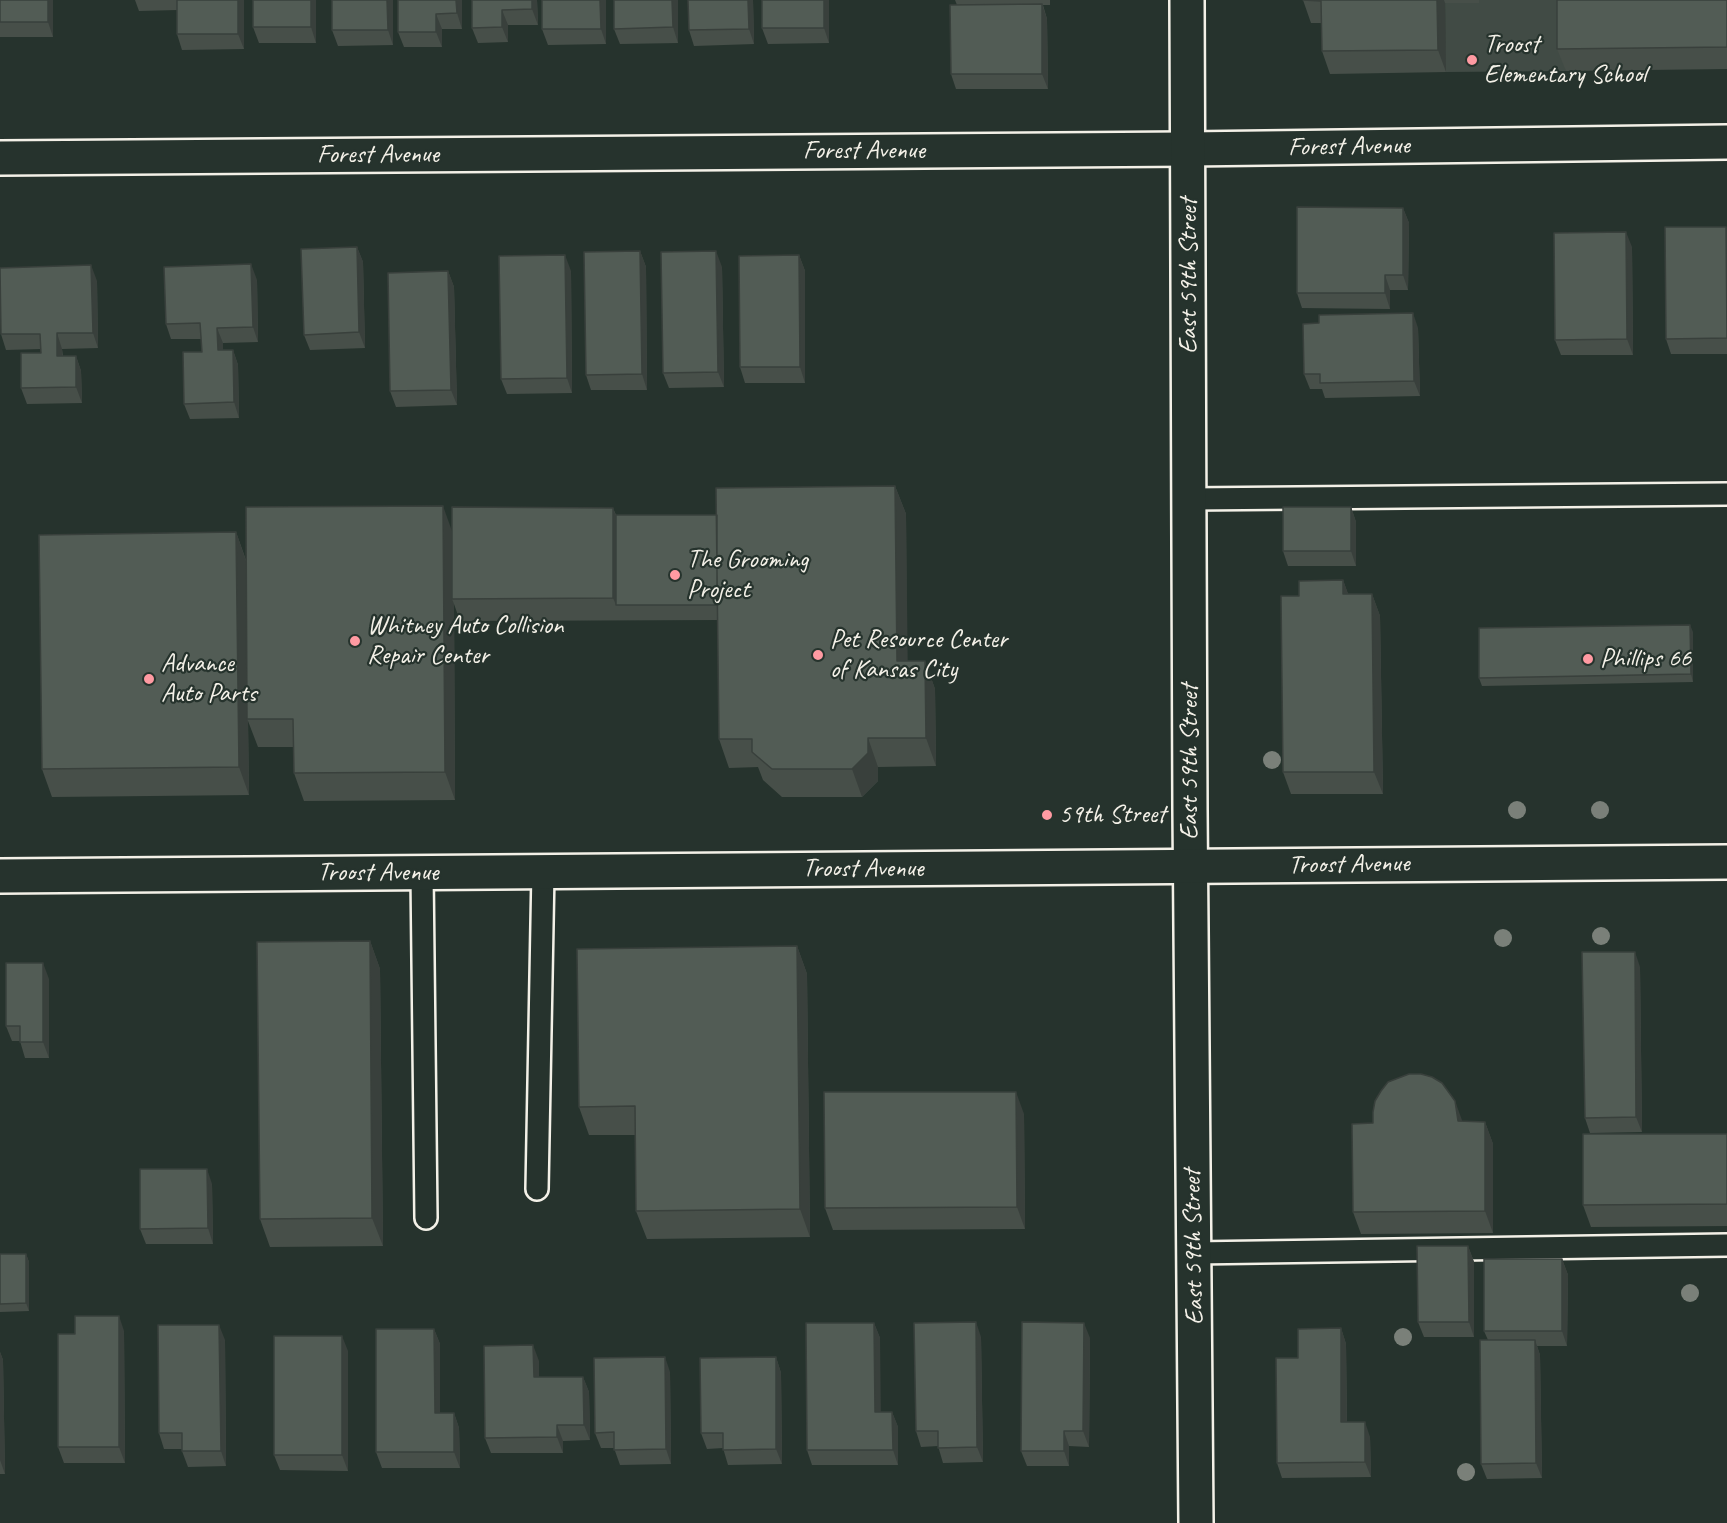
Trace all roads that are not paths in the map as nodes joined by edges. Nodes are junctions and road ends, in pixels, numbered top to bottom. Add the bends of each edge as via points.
1 (1187, 0) edge
2 (1727, 142) edge
3 (1188, 149) junction
4 (0, 158) edge
5 (1727, 494) edge
6 (1190, 499) junction
7 (1727, 862) edge
8 (1191, 866) junction
9 (543, 871) junction
10 (422, 873) junction
11 (0, 876) edge
12 (537, 1189) dead end
13 (426, 1218) dead end
14 (1727, 1245) edge
15 (1194, 1253) junction
16 (1196, 1523) edge

1 - 3 street, East 59th Street
2 - 3 street, Forest Avenue
3 - 4 street, Forest Avenue
3 - 6 street, East 59th Street
5 - 6 lane
6 - 8 street, East 59th Street
7 - 8 street, Troost Avenue
8 - 9 street, Troost Avenue
8 - 15 street, East 59th Street
9 - 10 street, Troost Avenue
9 - 12 lane
10 - 11 street, Troost Avenue
10 - 13 lane
14 - 15 lane
15 - 16 street, East 59th Street

